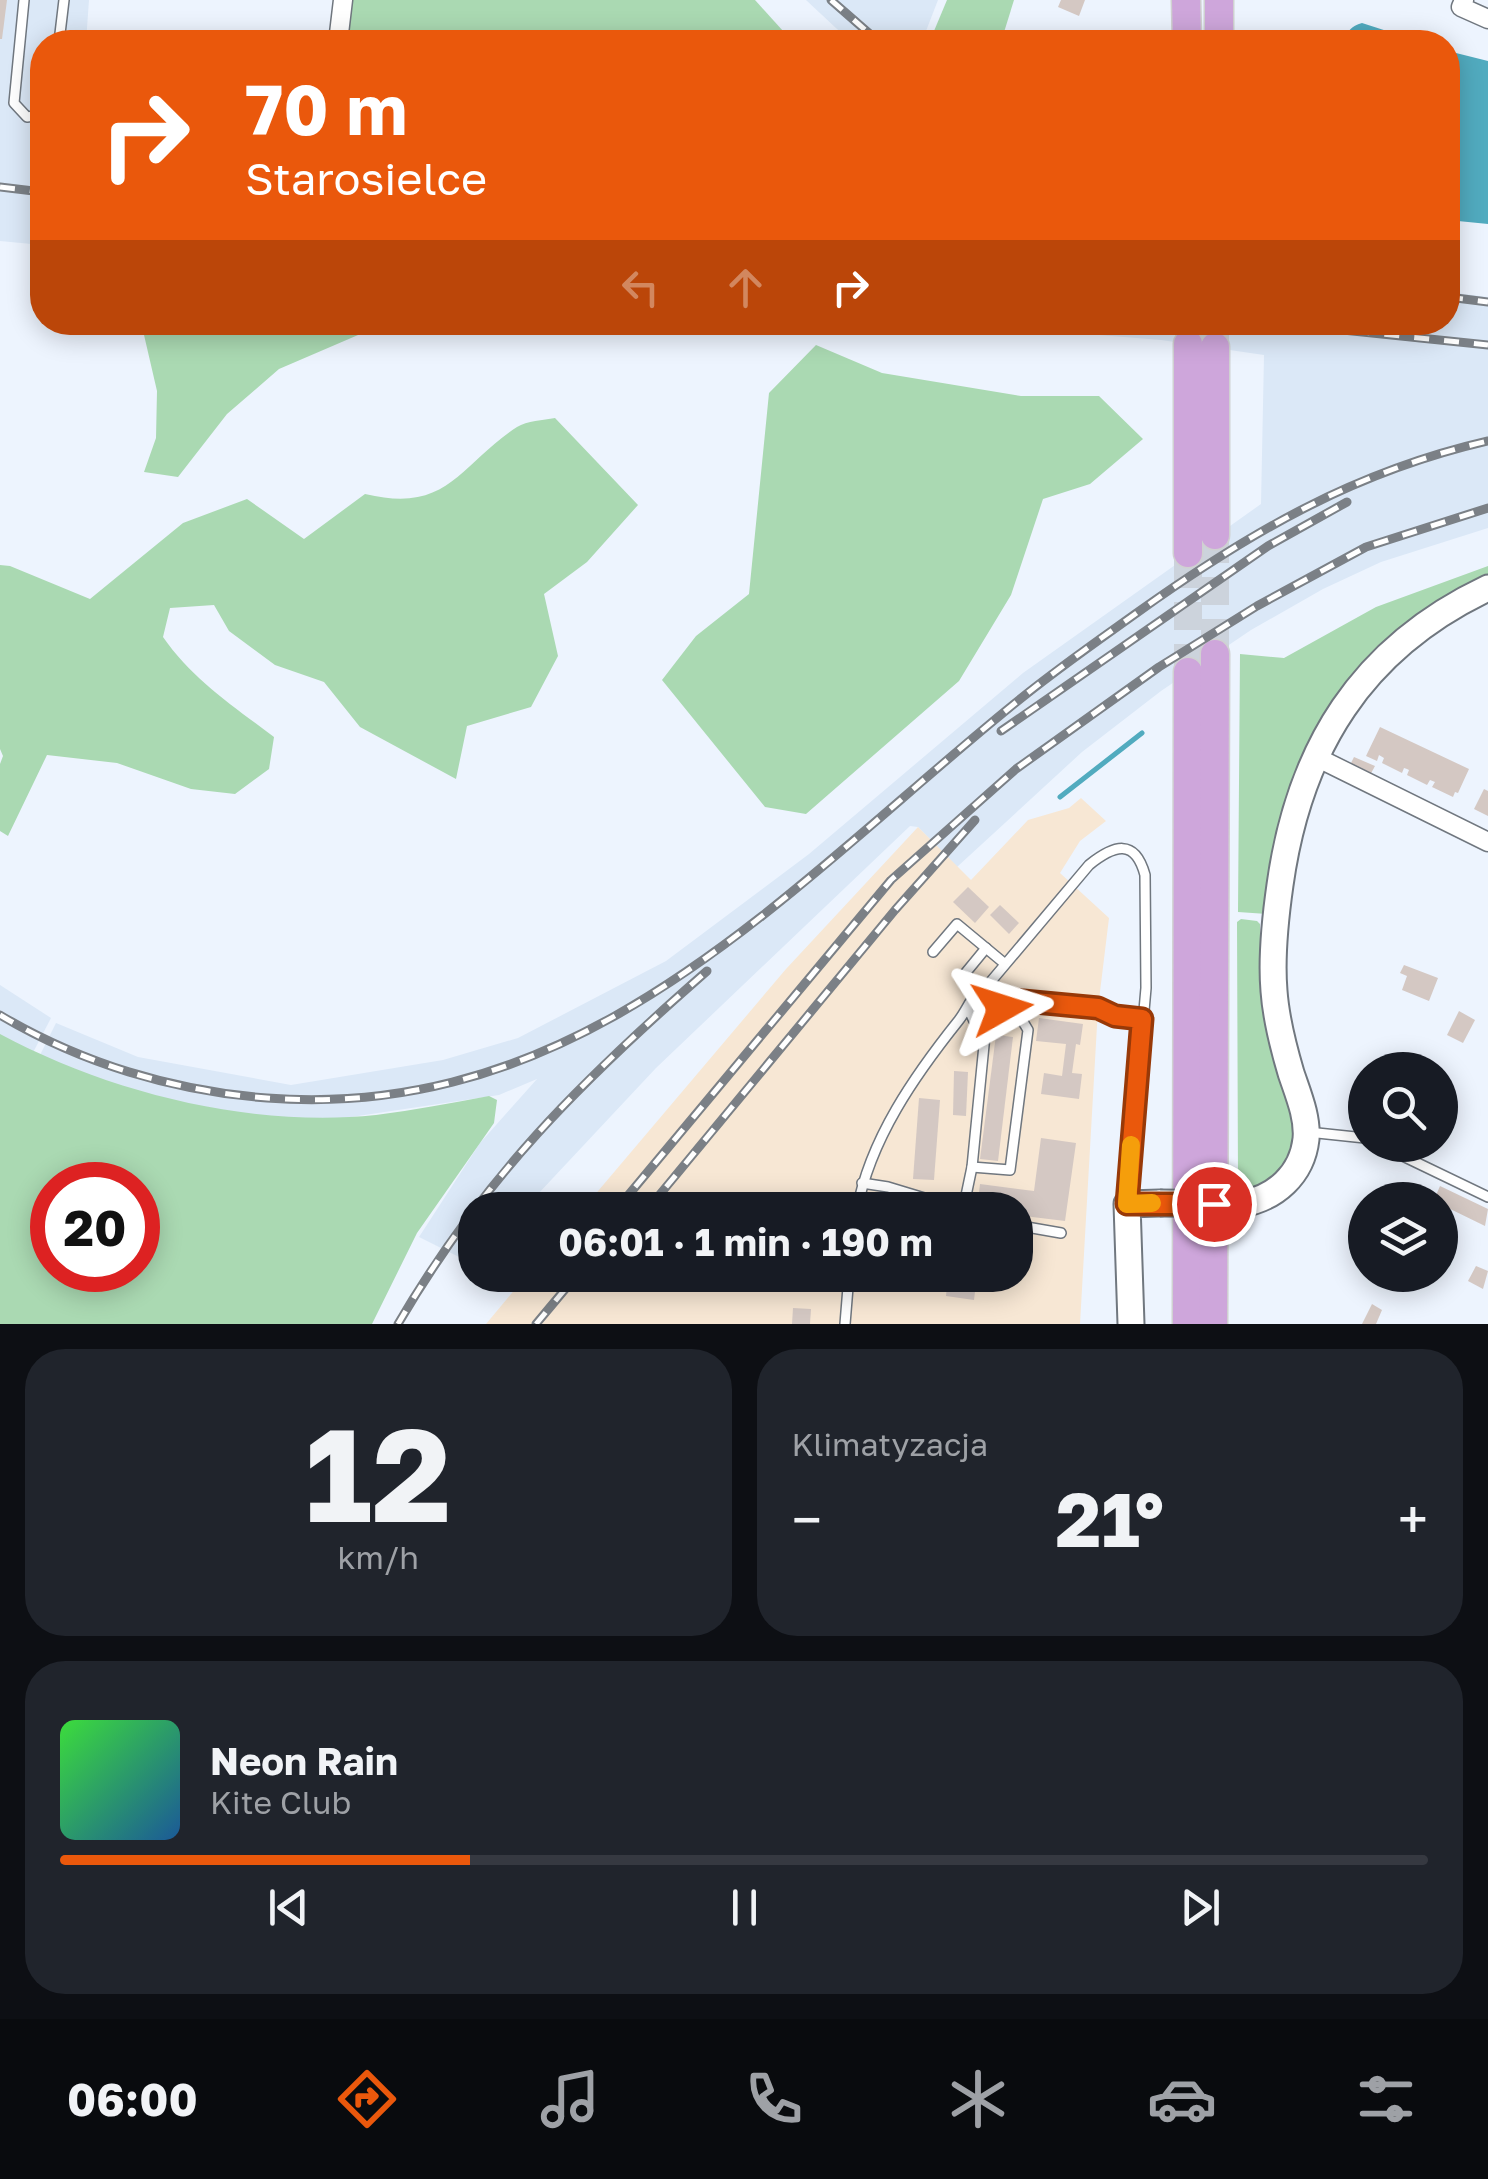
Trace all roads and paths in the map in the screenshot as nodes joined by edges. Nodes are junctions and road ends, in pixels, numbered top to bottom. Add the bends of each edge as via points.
1 (24, 0) edge
2 (64, 0) edge
3 (343, 0) edge
4 (1186, 0) edge
5 (1462, 4) edge
6 (1488, 18) edge
7 (60, 30) edge
8 (339, 30) edge
9 (1187, 30) edge
10 (30, 117) edge
11 (1215, 534) tunnel mouth
12 (1188, 553) tunnel mouth
13 (1488, 588) edge
14 (1215, 654) tunnel mouth
15 (1188, 672) tunnel mouth
16 (1314, 756) junction
17 (1488, 842) edge
18 (986, 948) junction
19 (933, 952) dead end
20 (1004, 963) junction
21 (963, 976) dead end
22 (982, 992) junction
23 (968, 1008) junction
24 (1001, 1008) junction
25 (1142, 1019) junction
26 (986, 1025) junction
27 (1306, 1132) junction
28 (1348, 1136) edge
29 (1415, 1162) edge
30 (972, 1167) junction
31 (862, 1182) junction
32 (860, 1192) edge
33 (905, 1192) edge
34 (967, 1192) edge
35 (1488, 1197) edge
36 (1127, 1204) junction
37 (1033, 1229) edge
38 (1061, 1234) dead end
39 (847, 1292) edge
40 (844, 1324) edge
41 (1132, 1324) edge
42 (1186, 1324) edge
43 (1213, 1324) edge

1 - 10 lane via 14,103
2 - 7 lane
3 - 8 street
4 - 9 main road
5 - 6 street
11 - 12 main road via 1201,345
13 - 16 street via 1434,617 1382,660 1334,719
14 - 43 main road
15 - 42 main road
16 - 17 street
16 - 27 street via 1288,834 1272,955 1279,1031
18 - 19 lane via 957,924
18 - 20 lane
18 - 21 lane
20 - 22 lane
20 - 25 lane via 1105,852 1134,852 1145,875
22 - 23 lane
22 - 24 lane via 993,994
23 - 26 lane via 974,1021
23 - 31 lane via 892,1117
24 - 25 lane via 1013,1000
24 - 26 lane
24 - 30 lane via 1028,1030 1010,1170
25 - 36 lane
26 - 30 lane
27 - 28 lane
27 - 36 street, bridge via 1302,1156 1286,1182 1259,1201
29 - 35 lane
30 - 34 lane
31 - 32 lane
31 - 33 lane
36 - 41 street
37 - 38 lane
39 - 40 lane

